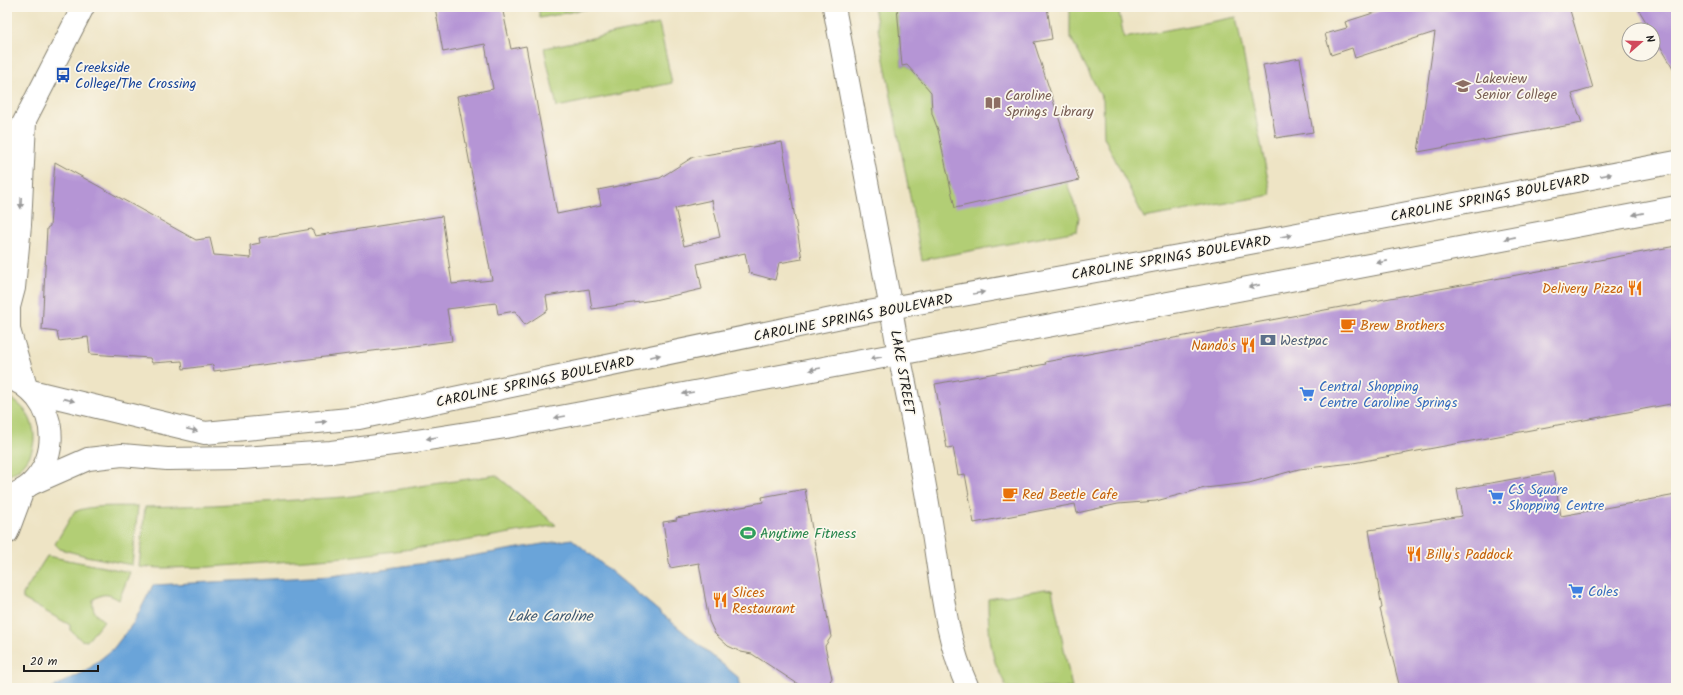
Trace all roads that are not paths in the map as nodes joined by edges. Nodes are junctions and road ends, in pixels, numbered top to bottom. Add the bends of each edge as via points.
1 (83, 7) edge
2 (834, 7) edge
3 (25, 122) junction
4 (7, 155) edge
5 (1676, 162) edge
6 (14, 174) edge
7 (1676, 207) edge
8 (891, 308) junction
9 (899, 354) junction
10 (22, 385) edge
11 (20, 490) edge
12 (7, 533) edge
13 (968, 688) edge

1 - 3 main road
2 - 8 main road, LAKE STREET
3 - 4 main road
3 - 6 main road
8 -> 5 main road, CAROLINE SPRINGS BOULEVARD
6 -> 10 main road via 20,225 14,288 9,307 9,330
7 -> 9 main road
8 - 9 main road, LAKE STREET
10 -> 8 main road, CAROLINE SPRINGS BOULEVARD via 205,433 352,419
9 -> 11 main road via 506,426 362,448 242,458 167,459 122,455 88,459
9 - 13 main road, LAKE STREET via 950,632 958,667
10 - 11 main road via 44,408 50,427 51,448 44,467
11 - 12 main road

